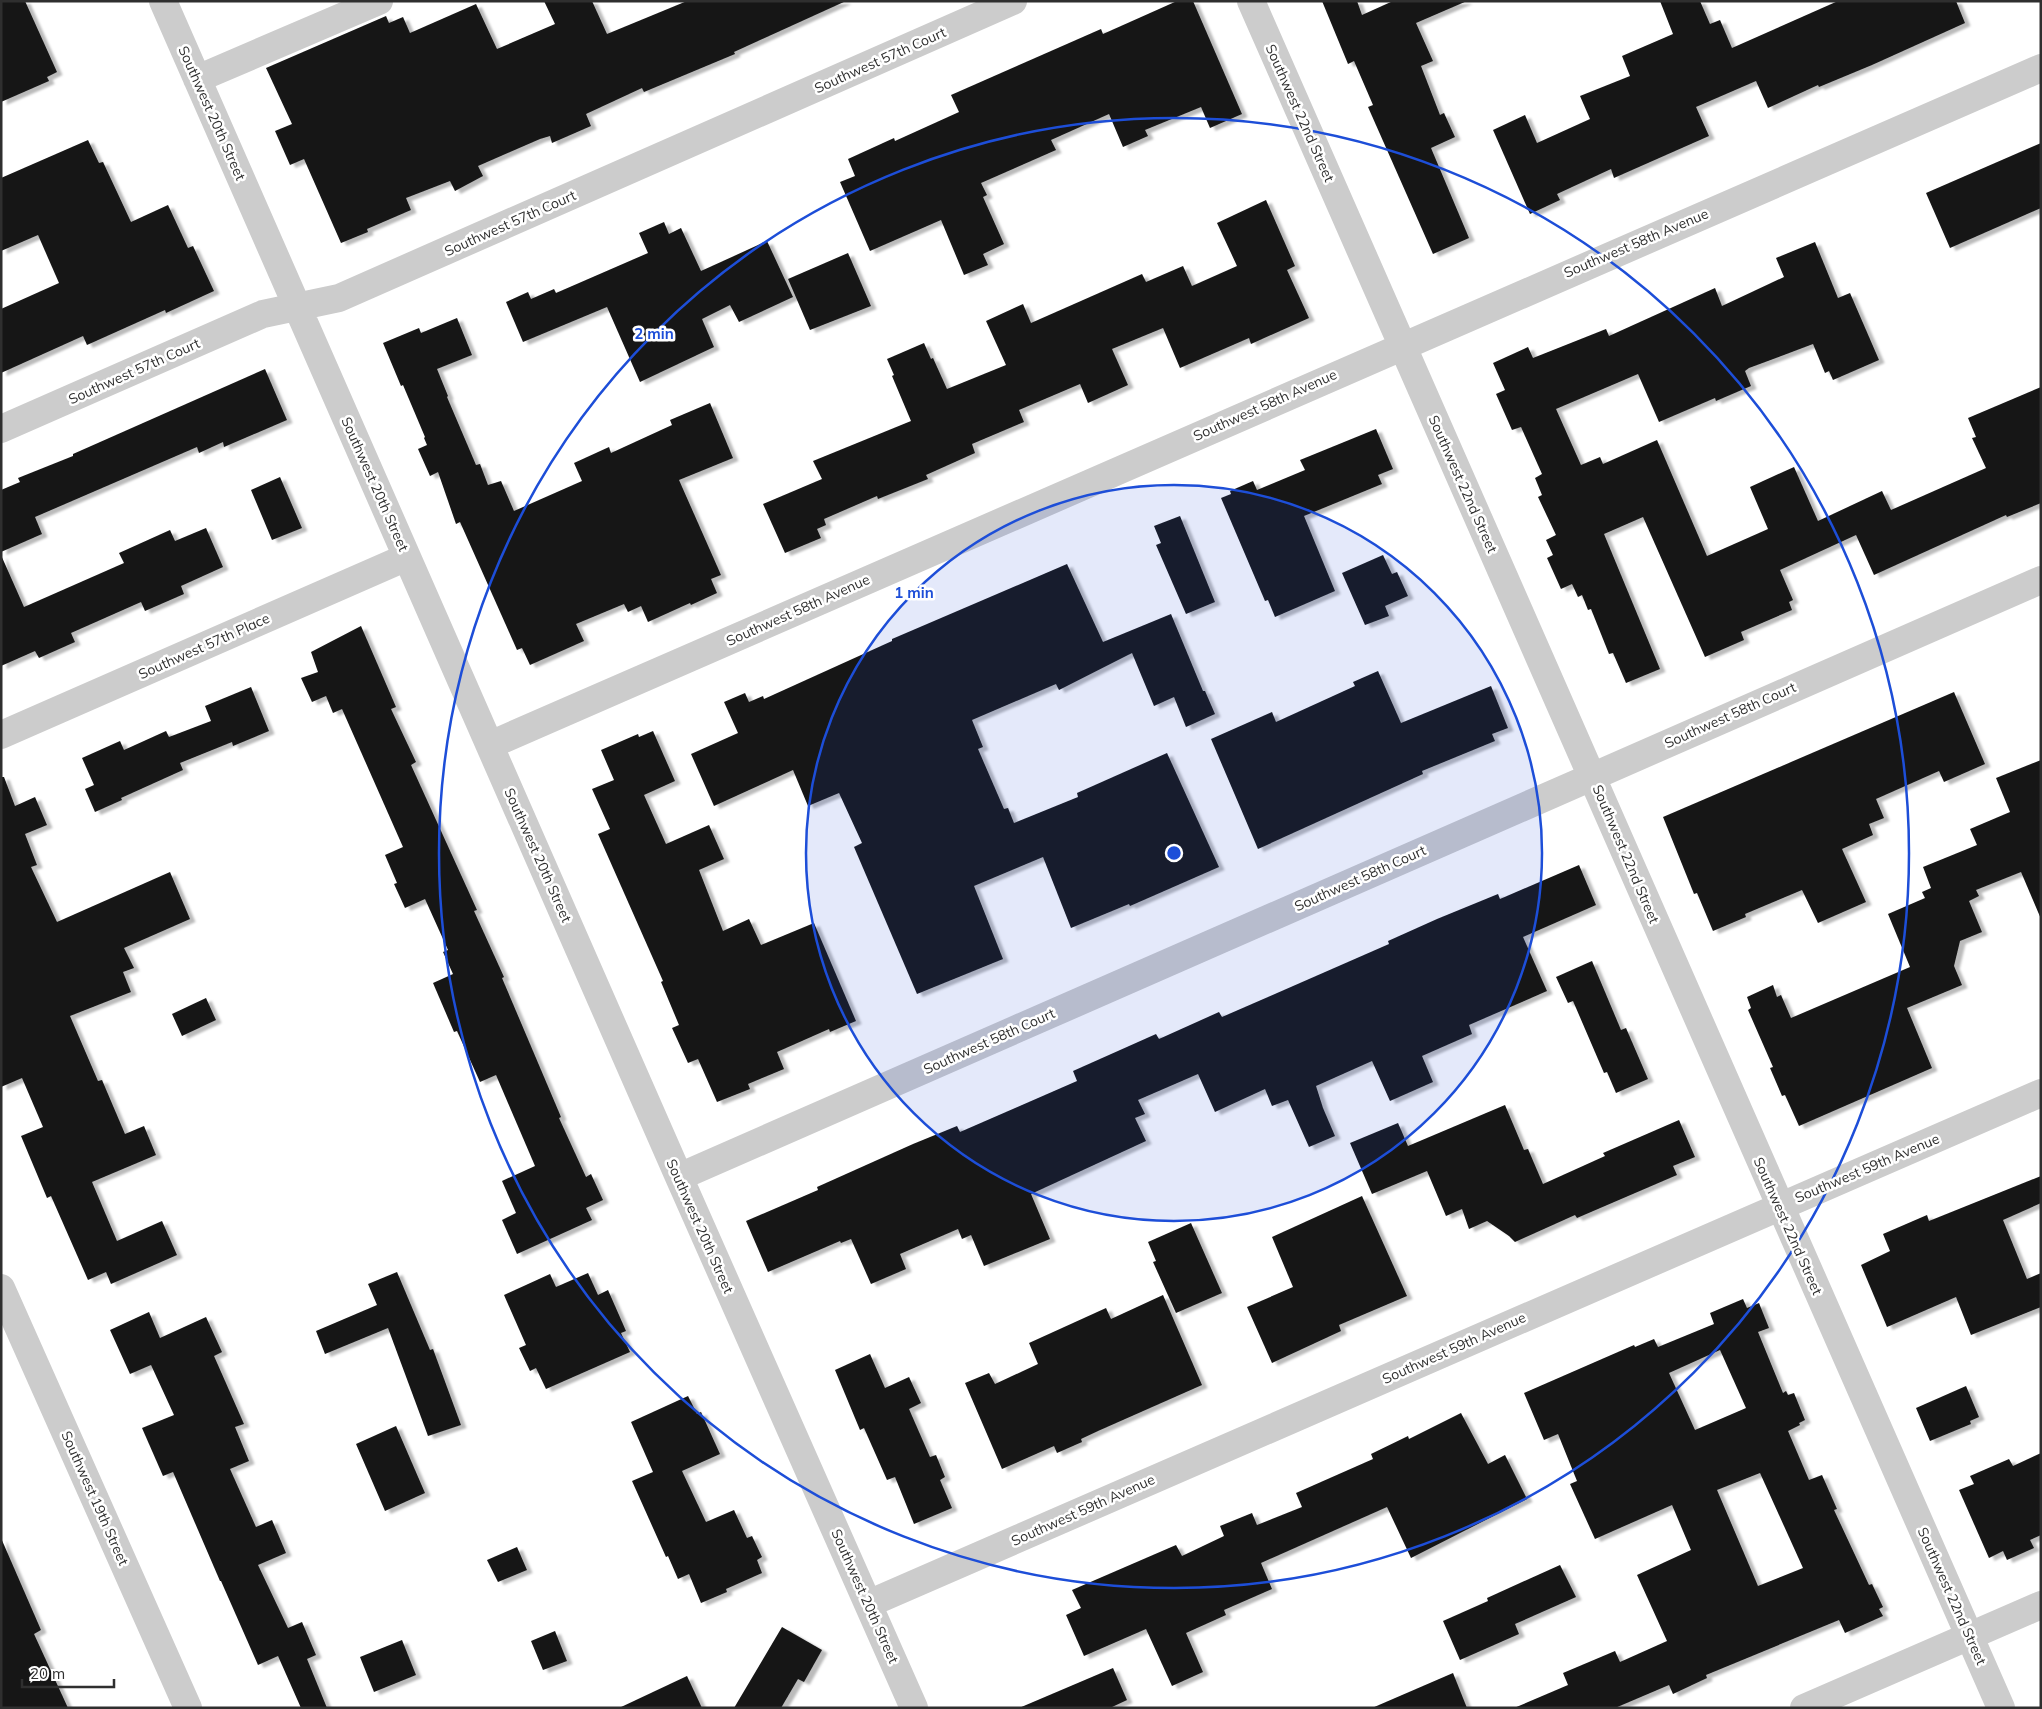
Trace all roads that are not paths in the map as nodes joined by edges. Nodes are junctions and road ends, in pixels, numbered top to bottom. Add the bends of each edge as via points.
1 (163, 1) edge
2 (379, 1) edge
3 (1013, 1) edge
4 (1251, 1) edge
5 (2041, 68) edge
6 (197, 79) junction
7 (298, 307) junction
8 (1402, 345) junction
9 (1, 429) edge
10 (408, 557) junction
11 (2041, 580) edge
12 (1, 734) edge
13 (490, 745) junction
14 (1592, 775) junction
15 (2041, 1093) edge
16 (679, 1177) junction
17 (1779, 1206) junction
18 (1, 1288) edge
19 (868, 1604) junction
20 (2041, 1605) edge
21 (1969, 1636) junction
22 (188, 1708) edge
23 (914, 1708) edge
24 (1804, 1708) edge
25 (2001, 1708) edge

1 - 6 street, Southwest 20th Street
2 - 6 street
3 - 7 street, Southwest 57th Court via 340,298
4 - 8 street, Southwest 22nd Street
5 - 8 street, Southwest 58th Avenue
6 - 7 street, Southwest 20th Street
7 - 9 street, Southwest 57th Court via 262,314
7 - 10 street, Southwest 20th Street
8 - 13 street, Southwest 58th Avenue
8 - 14 street, Southwest 22nd Street
10 - 12 street, Southwest 57th Place
10 - 13 street, Southwest 20th Street
11 - 14 street, Southwest 58th Court
13 - 16 street, Southwest 20th Street
14 - 16 street, Southwest 58th Court
14 - 17 street, Southwest 22nd Street
15 - 17 street, Southwest 59th Avenue
16 - 19 street, Southwest 20th Street
17 - 19 street, Southwest 59th Avenue
17 - 21 street, Southwest 22nd Street
18 - 22 street, Southwest 19th Street
19 - 23 street, Southwest 20th Street
20 - 21 street
21 - 24 street
21 - 25 street, Southwest 22nd Street

